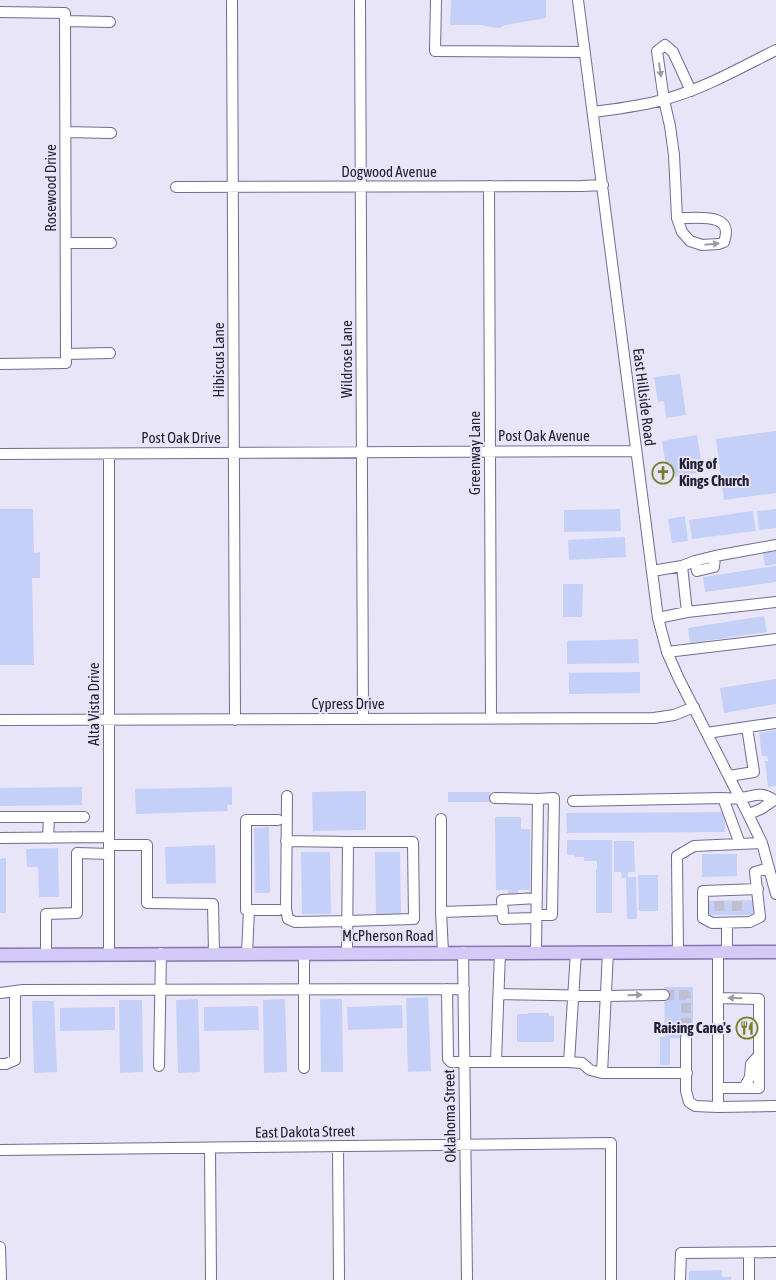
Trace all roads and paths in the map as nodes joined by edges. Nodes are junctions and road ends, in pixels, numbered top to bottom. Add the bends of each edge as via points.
1 (232, 0) edge
2 (360, 0) edge
3 (436, 0) edge
4 (578, 0) edge
5 (0, 12) edge
6 (65, 17) junction
7 (110, 22) dead end
8 (776, 50) edge
9 (584, 52) junction
10 (691, 91) junction
11 (664, 100) junction
12 (593, 112) junction
13 (66, 132) junction
14 (111, 133) dead end
15 (603, 185) junction
16 (489, 186) junction
17 (176, 187) dead end
18 (233, 187) junction
19 (361, 187) junction
20 (677, 218) junction
21 (66, 243) junction
22 (111, 243) dead end
23 (110, 353) dead end
24 (66, 358) junction
25 (0, 364) edge
26 (636, 451) junction
27 (362, 452) junction
28 (490, 452) junction
29 (234, 453) junction
30 (0, 454) edge
31 (109, 454) junction
32 (776, 545) edge
33 (682, 566) junction
34 (652, 571) junction
35 (776, 602) edge
36 (687, 612) junction
37 (658, 618) junction
38 (776, 639) edge
39 (667, 652) junction
40 (694, 707) junction
41 (363, 719) junction
42 (492, 719) junction
43 (0, 720) edge
44 (235, 720) junction
45 (109, 721) junction
46 (776, 723) edge
47 (747, 727) junction
48 (707, 733) junction
49 (729, 776) junction
50 (287, 796) dead end
51 (495, 798) dead end
52 (723, 798) junction
53 (740, 798) junction
54 (538, 799) junction
55 (573, 801) dead end
56 (749, 814) junction
57 (0, 817) edge
58 (49, 817) junction
59 (84, 817) dead end
60 (441, 819) dead end
61 (278, 820) dead end
62 (0, 838) edge
63 (48, 838) junction
64 (286, 841) junction
65 (348, 842) junction
66 (762, 843) junction
67 (740, 844) junction
68 (109, 845) junction
69 (769, 868) junction
70 (758, 889) junction
71 (736, 890) junction
72 (776, 894) edge
73 (537, 898) junction
74 (737, 901) tunnel mouth
75 (249, 910) junction
76 (279, 910) dead end
77 (503, 910) junction
78 (441, 912) junction
79 (537, 917) junction
80 (728, 920) junction
81 (348, 921) junction
82 (443, 952) junction
83 (464, 952) junction
84 (500, 952) junction
85 (536, 952) junction
86 (576, 952) junction
87 (608, 952) junction
88 (678, 952) junction
89 (722, 952) junction
90 (776, 952) edge
91 (160, 953) junction
92 (214, 953) junction
93 (248, 953) junction
94 (304, 953) junction
95 (347, 953) junction
96 (46, 954) junction
97 (109, 954) junction
98 (0, 955) edge
99 (303, 989) junction
100 (447, 989) junction
101 (464, 989) junction
102 (160, 990) junction
103 (14, 991) junction
104 (0, 993) edge
105 (499, 994) junction
106 (664, 995) tunnel mouth
107 (574, 996) junction
108 (605, 996) junction
109 (718, 998) junction
110 (686, 1038) tunnel mouth
111 (465, 1062) junction
112 (496, 1062) junction
113 (569, 1062) junction
114 (0, 1064) edge
115 (159, 1066) dead end
116 (304, 1068) dead end
117 (602, 1073) junction
118 (687, 1073) junction
119 (718, 1088) junction
120 (776, 1106) edge
121 (718, 1107) junction
122 (466, 1145) junction
123 (338, 1146) junction
124 (210, 1148) junction
125 (0, 1150) edge
126 (0, 1247) edge
127 (748, 1252) junction
128 (776, 1252) edge
129 (1, 1280) edge
130 (211, 1280) edge
131 (339, 1280) edge
132 (467, 1280) edge
133 (611, 1280) edge
134 (680, 1280) edge
135 (749, 1280) edge

1 - 18 street, Hibiscus Lane
2 - 19 street, Wildrose Lane
3 - 9 street via 436,51
4 - 9 street, East Hillside Road
5 - 6 street
6 - 7 street
6 - 13 street, Rosewood Drive
8 - 10 street
9 - 12 street, East Hillside Road
10 - 11 street
10 -> 11 street via 673,52 665,45 657,51
11 - 12 street
11 - 20 street via 674,155
12 - 15 street, East Hillside Road
13 - 14 street
13 - 21 street, Rosewood Drive
15 - 16 street, Dogwood Avenue
15 - 26 street, East Hillside Road
16 - 19 street, Dogwood Avenue
16 - 28 street, Greenway Lane
17 - 18 street, Dogwood Avenue
18 - 19 street, Dogwood Avenue
18 - 29 street, Hibiscus Lane
19 - 27 street, Wildrose Lane
20 -> 20 street via 682,232 690,241 702,245 718,244 726,239 725,227 718,219
21 - 22 street
21 - 24 street, Rosewood Drive
23 - 24 street
24 - 25 street
26 - 28 street, Post Oak Avenue
26 - 34 street, East Hillside Road
27 - 28 street, Post Oak Avenue
27 - 29 street, Post Oak Drive
27 - 41 street, Wildrose Lane
28 - 42 street, Greenway Lane
29 - 31 street, Post Oak Drive
29 - 44 street, Hibiscus Lane
30 - 31 street, Post Oak Drive
31 - 45 street, Alta Vista Drive
32 - 33 street via 714,556
33 - 34 street
33 - 36 street
34 - 37 street, East Hillside Road
35 - 36 street
36 - 37 street
37 - 39 street, East Hillside Road
38 - 39 street
39 - 40 street, East Hillside Road
40 - 42 street, Cypress Drive via 654,718
40 - 48 street, East Hillside Road
41 - 42 street, Cypress Drive
41 - 44 street, Cypress Drive
43 - 45 street, Cypress Drive
44 - 45 street, Cypress Drive
45 - 68 street, Alta Vista Drive
46 - 47 street
47 - 48 street
47 - 49 street via 754,772
48 - 49 street, East Hillside Road
49 - 53 street, East Hillside Road
50 - 64 street
51 - 54 street
52 - 53 street
52 - 55 street
52 - 67 street
53 - 56 street, East Hillside Road
53 - 56 street via 766,795 774,800
54 - 73 street
54 - 79 street via 554,798 552,915
56 - 66 street, East Hillside Road
57 - 58 street
58 - 59 street
58 - 63 street
60 - 78 street
61 - 75 street via 246,820 246,910
62 - 63 street
63 - 68 street
64 - 65 street
64 - 81 street via 288,919 295,922
65 - 81 street
65 - 81 street via 413,842 414,918
66 - 67 street
66 - 69 street, East Hillside Road
67 - 88 street via 694,846 677,856
68 - 92 street via 147,845 146,903 213,904
68 - 96 street via 77,853 77,913 46,914
68 - 97 street, Alta Vista Drive
69 - 70 street via 755,872
69 - 72 street, East Hillside Road
70 - 71 street
70 - 80 street via 760,917 750,922
71 - 74 street
71 - 80 street via 719,896 703,891 703,918 712,923
73 - 77 street via 502,900
73 - 79 street
75 - 76 street
75 - 93 street
77 - 78 street
77 - 79 street via 503,919
78 - 82 street
79 - 85 street
80 - 89 street
81 - 95 street
82 - 83 main road, McPherson Road
82 - 95 main road, McPherson Road
83 - 84 main road, McPherson Road
83 - 101 street, Oklahoma Street
84 - 85 main road, McPherson Road
84 - 105 street
85 - 86 main road, McPherson Road
86 - 87 main road, McPherson Road
86 - 107 street
87 - 88 main road, McPherson Road
87 - 108 street
88 - 89 main road, McPherson Road
89 - 90 main road, McPherson Road
89 - 109 street
91 - 92 main road, McPherson Road
91 - 97 main road, McPherson Road
91 - 102 street
92 - 93 main road, McPherson Road
93 - 94 main road, McPherson Road
94 - 95 main road, McPherson Road
94 - 99 street
96 - 97 main road, McPherson Road
96 - 98 main road, McPherson Road
99 - 100 street
99 - 102 street
99 - 116 street
100 - 101 street
100 - 111 street via 448,1060
101 - 111 street, Oklahoma Street
102 - 103 street
102 - 115 street
103 - 104 street
103 - 114 street via 15,1060
105 - 107 street
105 - 112 street
108 -> 106 street
107 - 108 street
107 - 113 street
108 - 117 street
109 - 119 street
119 -> 109 street via 759,1088 759,999
110 - 118 street
111 - 112 street
111 - 122 street, Oklahoma Street
112 - 113 street
113 - 117 street via 582,1063 590,1070
117 - 118 street
118 - 121 street via 686,1091 690,1102 695,1106
119 - 121 street
120 - 121 street
122 - 123 street, East Dakota Street
122 - 132 street, Oklahoma Street
122 - 133 street, East Dakota Street via 611,1143
123 - 124 street, East Dakota Street
123 - 131 street
124 - 125 street, East Dakota Street
124 - 130 street
126 - 129 street
127 - 128 street
127 - 134 street via 680,1253
127 - 135 street

